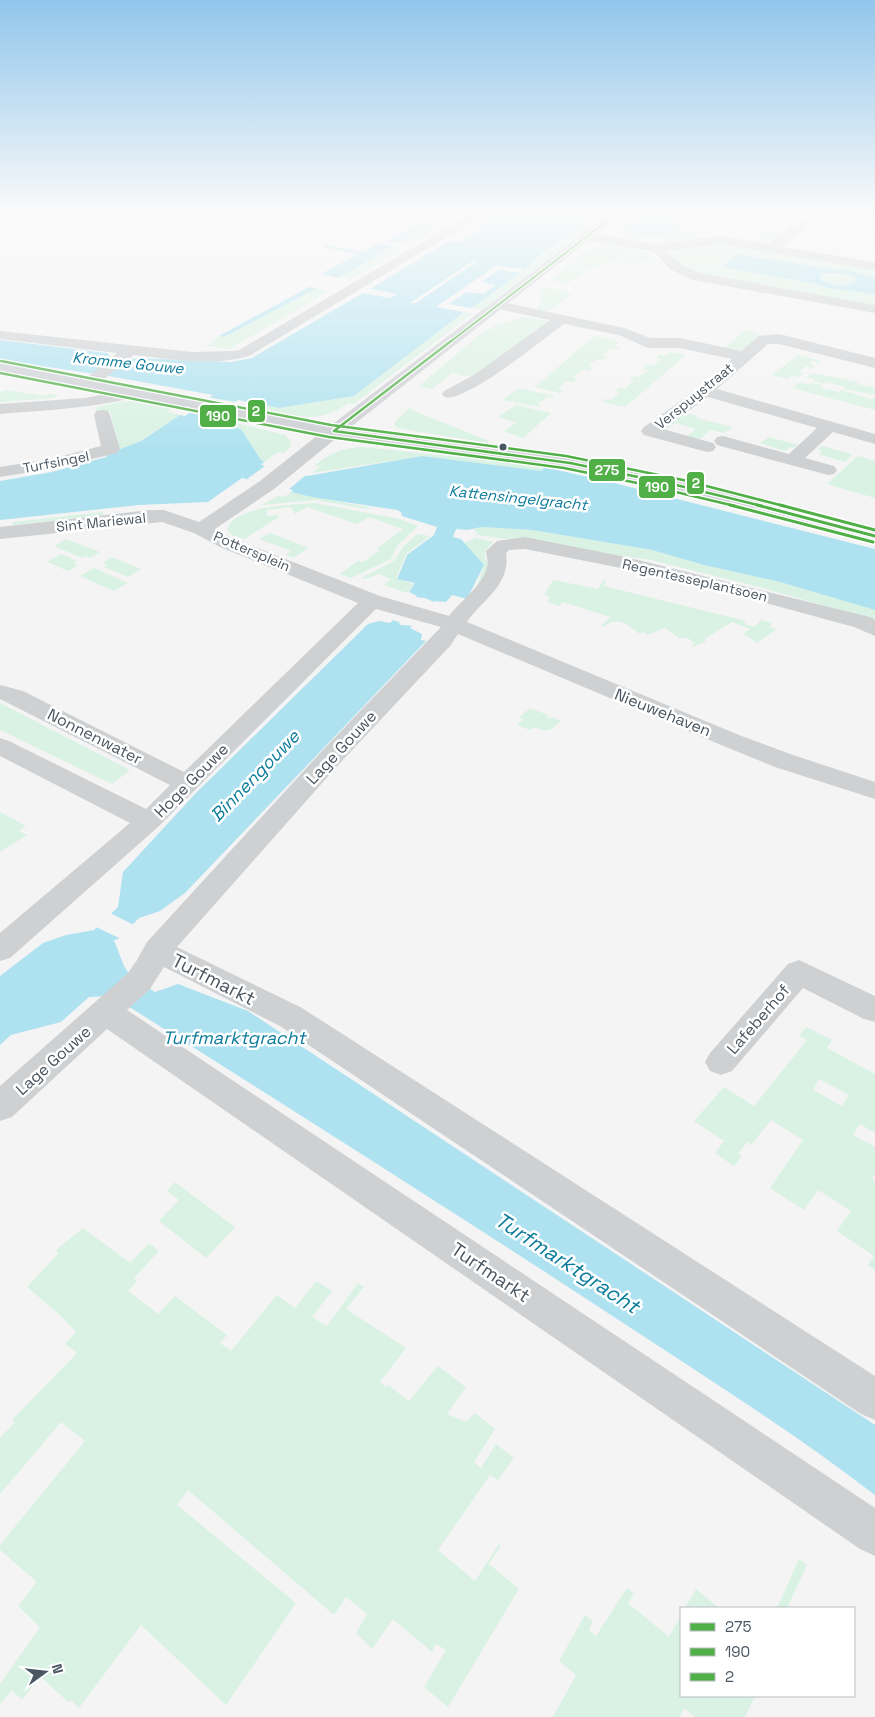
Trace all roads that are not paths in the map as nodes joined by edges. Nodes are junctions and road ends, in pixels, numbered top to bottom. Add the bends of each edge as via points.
1 (349, 291) edge
2 (516, 291) edge
3 (776, 291) edge
4 (498, 305) junction
5 (875, 309) edge
6 (561, 319) junction
7 (0, 335) edge
8 (125, 354) junction
9 (742, 356) junction
10 (875, 363) edge
11 (0, 367) edge
12 (99, 381) junction
13 (705, 391) junction
14 (135, 393) junction
15 (450, 394) dead end
16 (66, 404) junction
17 (0, 409) edge
18 (102, 414) dead end
19 (830, 426) junction
20 (334, 431) junction
21 (875, 438) edge
22 (792, 460) junction
23 (828, 470) dead end
24 (0, 472) edge
25 (201, 529) junction
26 (0, 533) edge
27 (875, 536) edge
28 (512, 543) joint
29 (372, 601) junction
30 (402, 608) joint
31 (454, 624) junction
32 (875, 629) edge
33 (0, 692) edge
34 (0, 746) edge
35 (188, 784) junction
36 (875, 791) edge
37 (149, 821) junction
38 (0, 950) edge
39 (157, 950) junction
40 (111, 1008) junction
41 (875, 1010) edge
42 (721, 1062) dead end
43 (0, 1107) edge
44 (875, 1400) edge
45 (875, 1534) edge

1 - 8 street via 244,353 212,358
2 - 4 main road
3 - 5 street
4 - 6 street
4 - 20 main road
6 - 9 street via 631,334 648,343 680,342
6 - 15 street via 480,378
7 - 8 street
8 - 12 street
9 - 10 street, Verspuystraat via 769,338
9 - 13 street, Verspuystraat
11 - 12 main road
12 - 14 main road
12 - 16 street via 87,397
13 - 19 street
13 - 22 street, Verspuystraat via 650,431
14 - 16 street via 102,402
14 - 20 main road
16 - 17 street
18 - 24 street, Turfsingel via 112,449
19 - 21 street
19 - 22 street
20 - 25 street, Pottersplein via 268,485
20 - 27 main road via 603,469
22 - 23 street
25 - 26 street, Sint Mariewal via 164,516 150,516
25 - 29 street, Pottersplein via 227,543
28 - 31 street, Lage Gouwe via 496,551 498,566 483,593
28 - 32 street, Regentesseplantsoen via 626,563 862,622
29 - 30 street, Pottersplein
29 - 35 street, Hoge Gouwe
30 - 31 street, Nieuwehaven
31 - 36 street, Nieuwehaven via 766,754
31 - 39 street, Lage Gouwe via 442,641 330,758
33 - 35 street, Nonnenwater via 19,698
34 - 37 street
35 - 37 street, Hoge Gouwe
37 - 38 street, Hoge Gouwe
39 - 40 street, Lage Gouwe via 140,981
39 - 44 street, Turfmarkt via 291,1017
40 - 43 street, Lage Gouwe
40 - 45 street, Turfmarkt
41 - 42 street, Lafeberhof via 799,972

